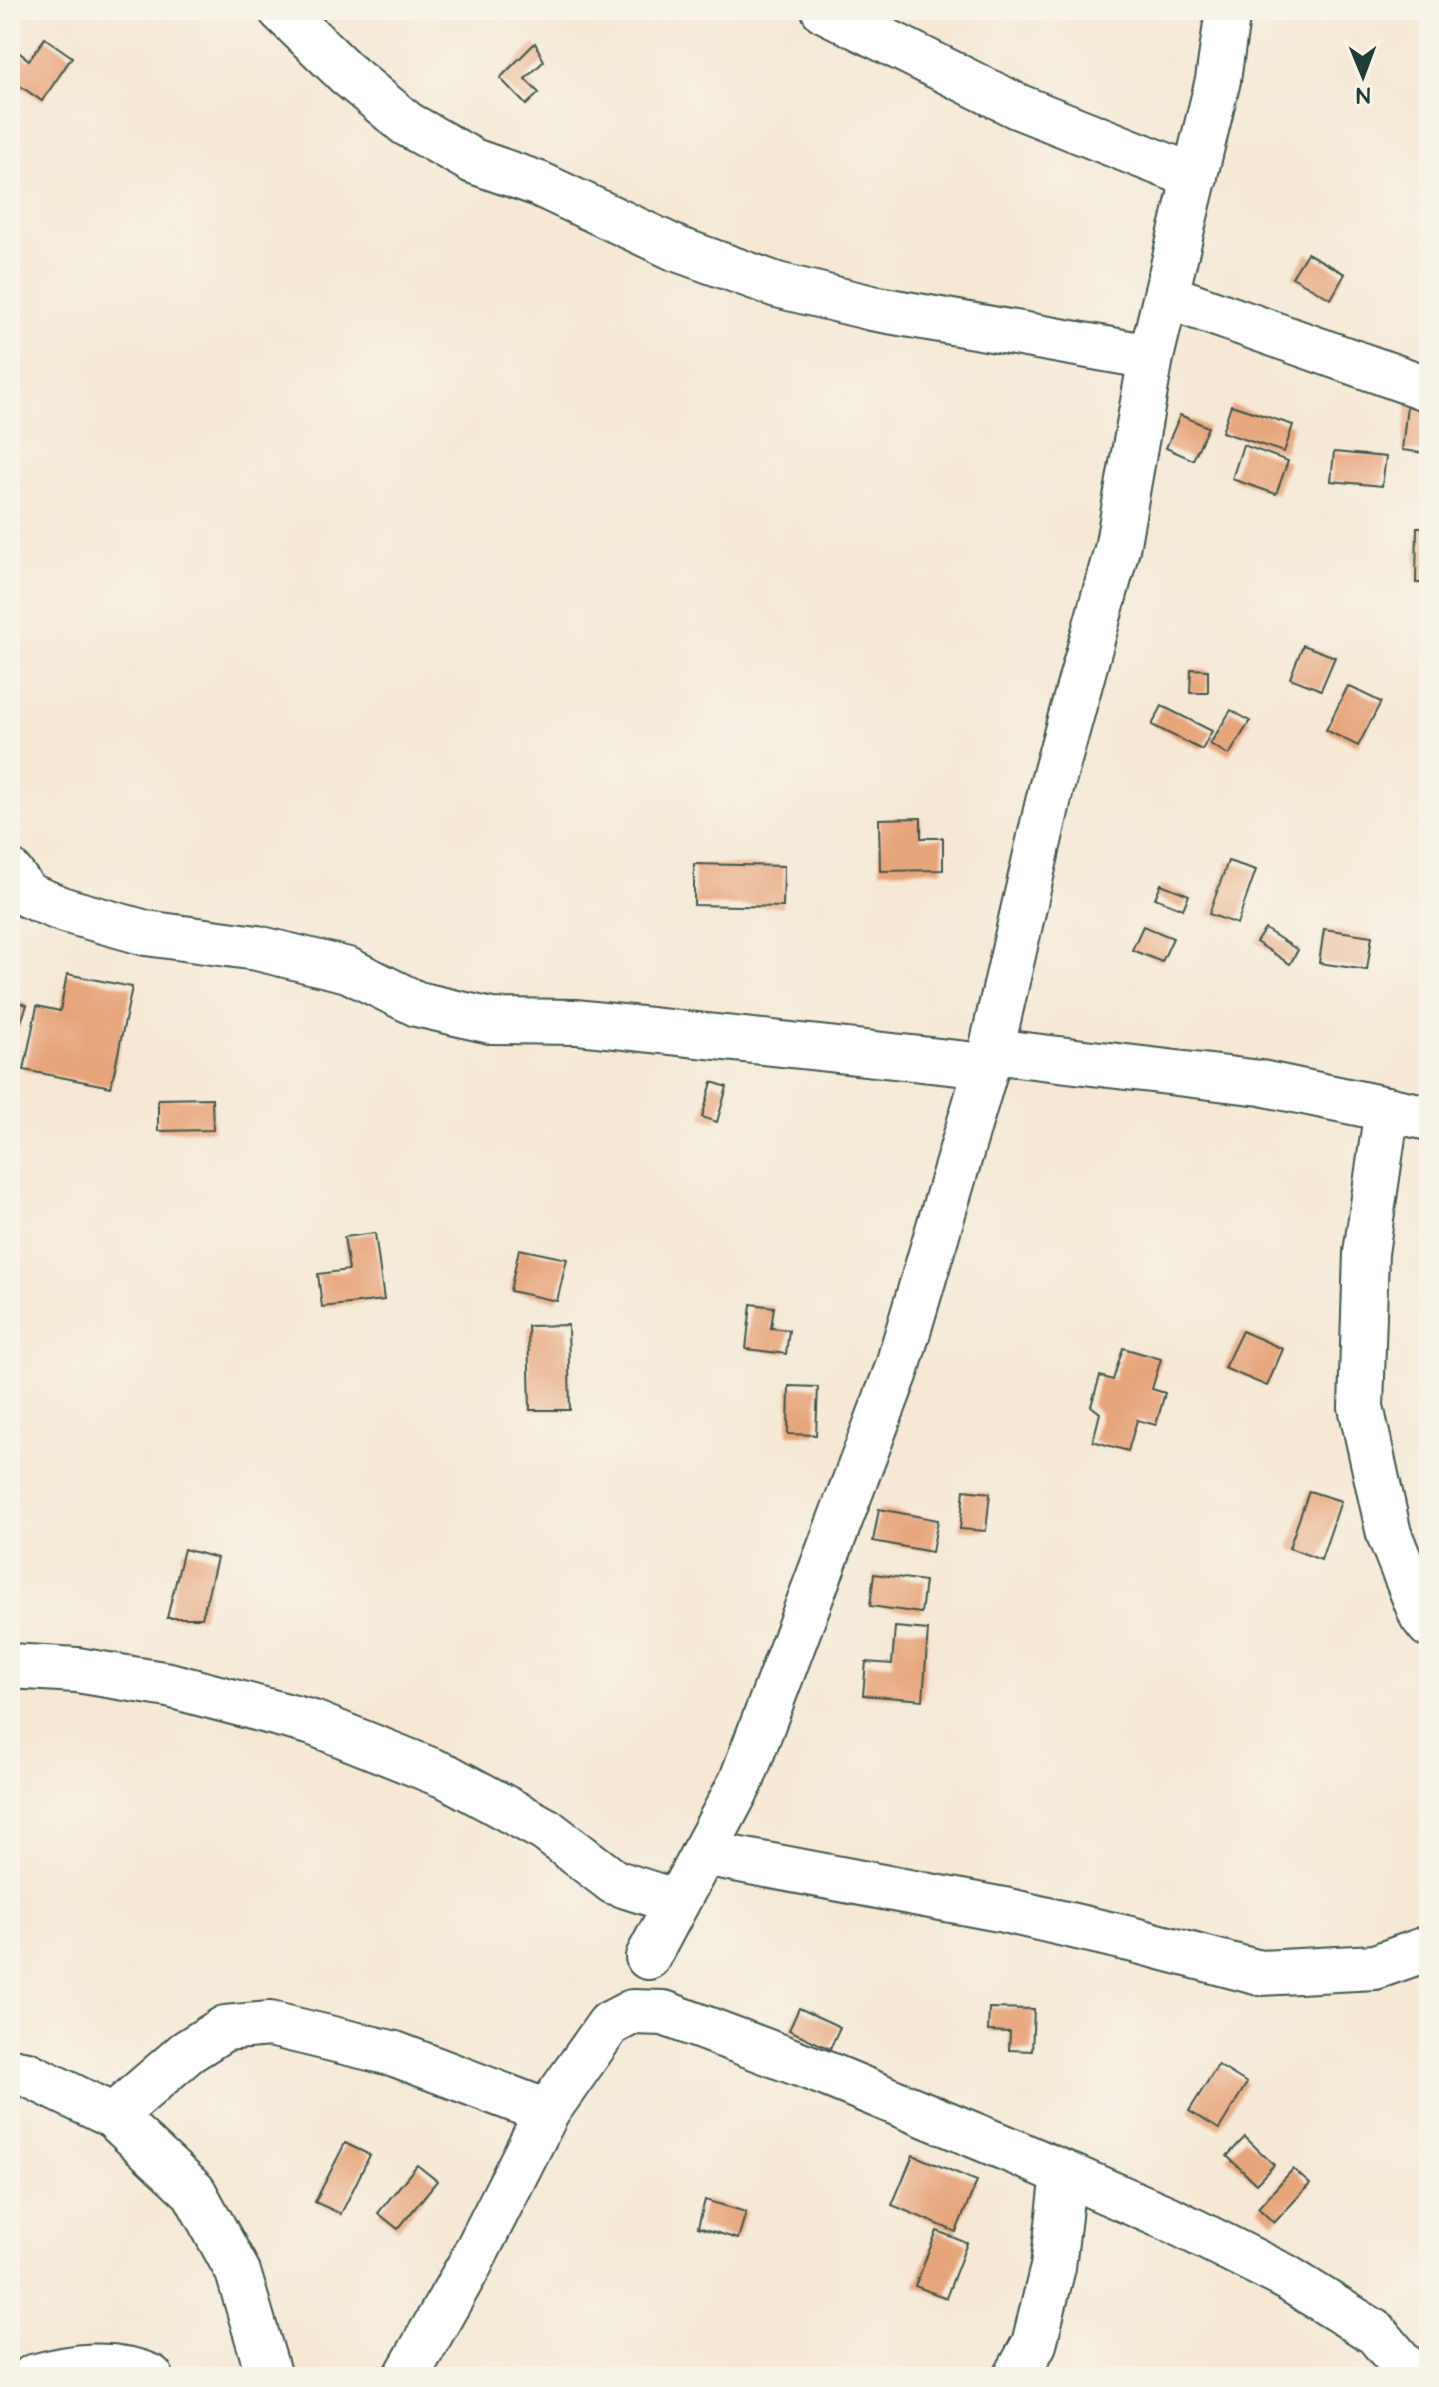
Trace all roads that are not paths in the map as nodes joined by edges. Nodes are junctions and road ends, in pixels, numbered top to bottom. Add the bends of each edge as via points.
1 (281, 10) edge
2 (824, 10) edge
3 (1228, 10) edge
4 (1195, 177) junction
5 (1166, 296) junction
6 (1151, 357) junction
7 (1429, 389) edge
8 (10, 872) edge
9 (988, 1058) junction
10 (1387, 1109) junction
11 (1429, 1118) edge
12 (1429, 1625) edge
13 (10, 1666) edge
14 (703, 1853) junction
15 (677, 1902) junction
16 (1429, 1948) edge
17 (648, 1957) dead end
18 (10, 2071) edge
19 (547, 2112) junction
20 (113, 2116) junction
21 (1064, 2173) junction
22 (33, 2377) edge
23 (151, 2377) edge
24 (269, 2377) edge
25 (406, 2377) edge
26 (1016, 2377) edge
27 (1413, 2377) edge

1 - 6 street via 407,124 473,161 539,184 677,249 777,285 872,308
2 - 4 street via 1017,106
3 - 4 street
4 - 5 street
5 - 6 street
5 - 7 street
6 - 9 street via 1117,549 1051,789
8 - 9 street via 27,895 64,910 146,933 257,948 348,970 417,1004 491,1021 577,1022
9 - 10 street via 1261,1083
9 - 14 street via 896,1372 741,1782
10 - 11 street
10 - 12 street via 1366,1253 1361,1407 1389,1534
13 - 15 street via 169,1685 313,1723 448,1777 546,1830 614,1882
14 - 15 street
14 - 16 street via 1004,1910 1260,1973 1375,1967
15 - 17 street
18 - 20 street via 27,2074
19 - 20 street via 395,2054 270,2024 225,2028 187,2052
19 - 21 street via 609,2024 632,2012 664,2013
19 - 25 street
20 - 24 street via 194,2192 238,2272
21 - 26 street via 1053,2267 1034,2344
21 - 27 street via 1284,2276 1376,2333
22 - 23 street via 105,2365

